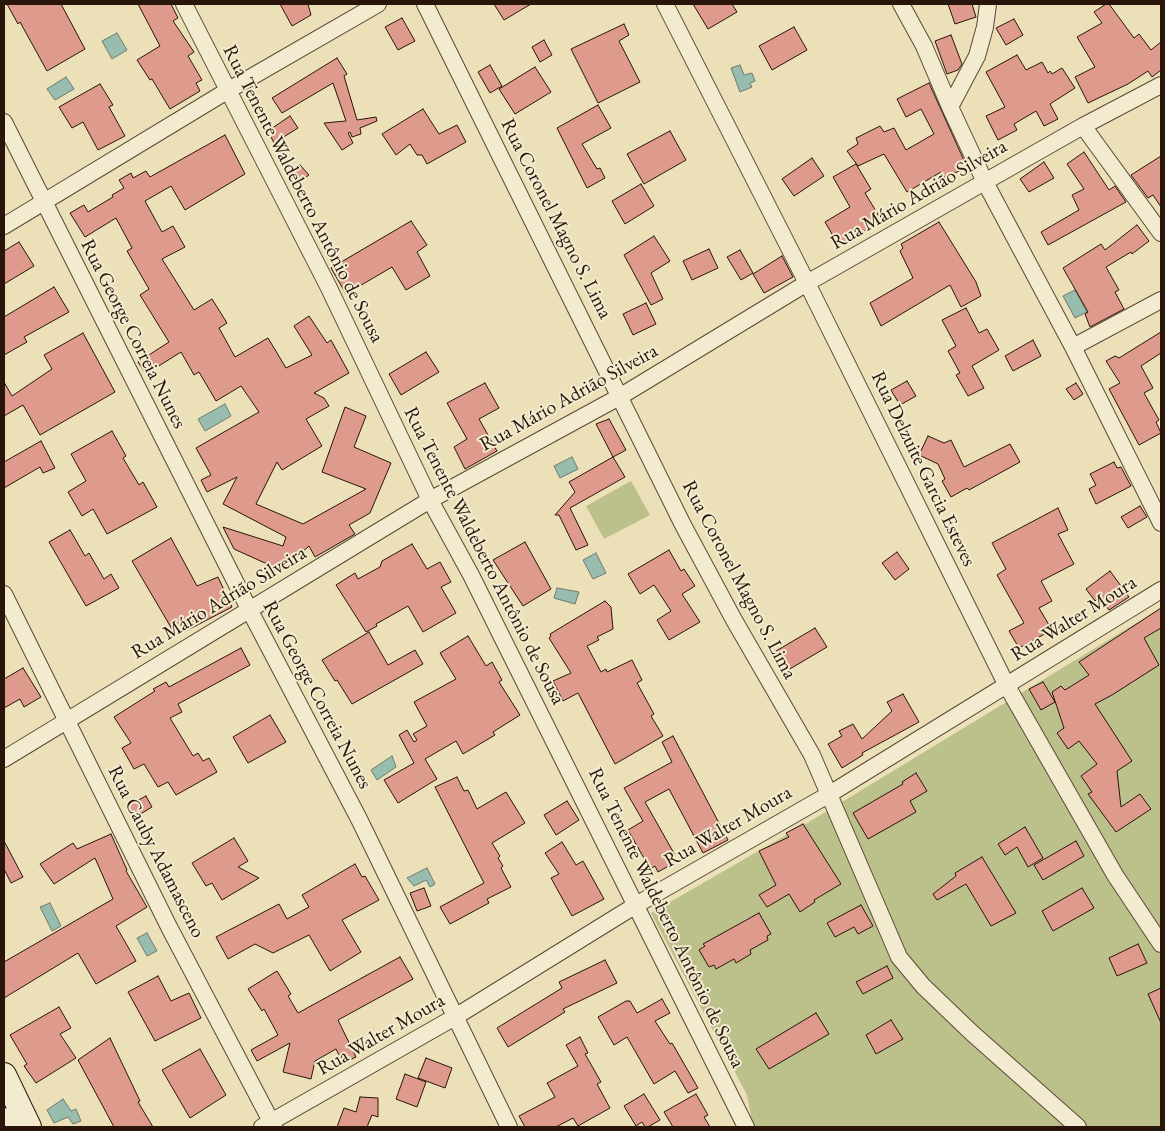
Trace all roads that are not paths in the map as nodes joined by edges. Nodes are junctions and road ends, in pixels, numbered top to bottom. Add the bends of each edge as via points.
1 (184, 4) edge
2 (378, 4) edge
3 (425, 4) edge
4 (665, 4) edge
5 (901, 4) edge
6 (988, 4) edge
7 (1161, 85) edge
8 (227, 91) junction
9 (950, 107) junction
10 (4, 122) edge
11 (1083, 126) junction
12 (985, 182) junction
13 (43, 203) junction
14 (4, 226) edge
15 (1161, 233) edge
16 (807, 283) junction
17 (1161, 300) edge
18 (1073, 347) junction
19 (620, 396) junction
20 (430, 500) junction
21 (1161, 523) edge
22 (1161, 590) edge
23 (4, 594) edge
24 (249, 609) junction
25 (1006, 686) junction
26 (67, 720) junction
27 (4, 758) edge
28 (828, 795) junction
29 (636, 905) junction
30 (1161, 944) edge
31 (455, 1017) junction
32 (4, 1075) edge
33 (4, 1120) edge
34 (269, 1125) edge
35 (8, 1127) edge
36 (29, 1127) edge
37 (509, 1127) edge
38 (746, 1127) edge
39 (1078, 1127) edge

1 - 8 street, Rua Tenente Waldeberto Antônio de Sousa
2 - 8 street
3 - 19 street, Rua Coronel Magno S. Lima
4 - 16 street, Rua Delzuite Garcia Esteves
5 - 9 street via 924,46
6 - 9 street via 978,56
7 - 11 street, Rua Mário Adrião Silveira
8 - 13 street
8 - 20 street, Rua Tenente Waldeberto Antônio de Sousa via 329,288
9 - 12 street
10 - 13 street, Rua George Correia Nunes
11 - 12 street, Rua Mário Adrião Silveira
11 - 15 street
12 - 16 street, Rua Mário Adrião Silveira
12 - 18 street
13 - 14 street
13 - 24 street, Rua George Correia Nunes
16 - 19 street, Rua Mário Adrião Silveira
16 - 25 street, Rua Delzuite Garcia Esteves
17 - 18 street
18 - 21 street
19 - 20 street, Rua Mário Adrião Silveira
19 - 28 street, Rua Coronel Magno S. Lima via 683,525 812,755
20 - 24 street, Rua Mário Adrião Silveira
20 - 29 street, Rua Tenente Waldeberto Antônio de Sousa via 471,575
22 - 25 street, Rua Walter Moura
23 - 26 street, Rua Cauby Adamasceno
24 - 26 street, Rua Mário Adrião Silveira
24 - 31 street, Rua George Correia Nunes via 358,819
25 - 28 street, Rua Walter Moura
25 - 30 street, Rua Delzuite Garcia Esteves via 1115,875
26 - 27 street, Rua Mário Adrião Silveira
26 - 34 street, Rua Cauby Adamasceno
28 - 29 street, Rua Walter Moura
28 - 39 street, Rua Coronel Magno S. Lima via 899,957 923,986 965,1026
29 - 31 street, Rua Walter Moura
29 - 38 street, Rua Tenente Waldeberto Antônio de Sousa
31 - 34 street, Rua Walter Moura
31 - 37 street, Rua George Correia Nunes
32 - 36 main road
33 - 35 main road

